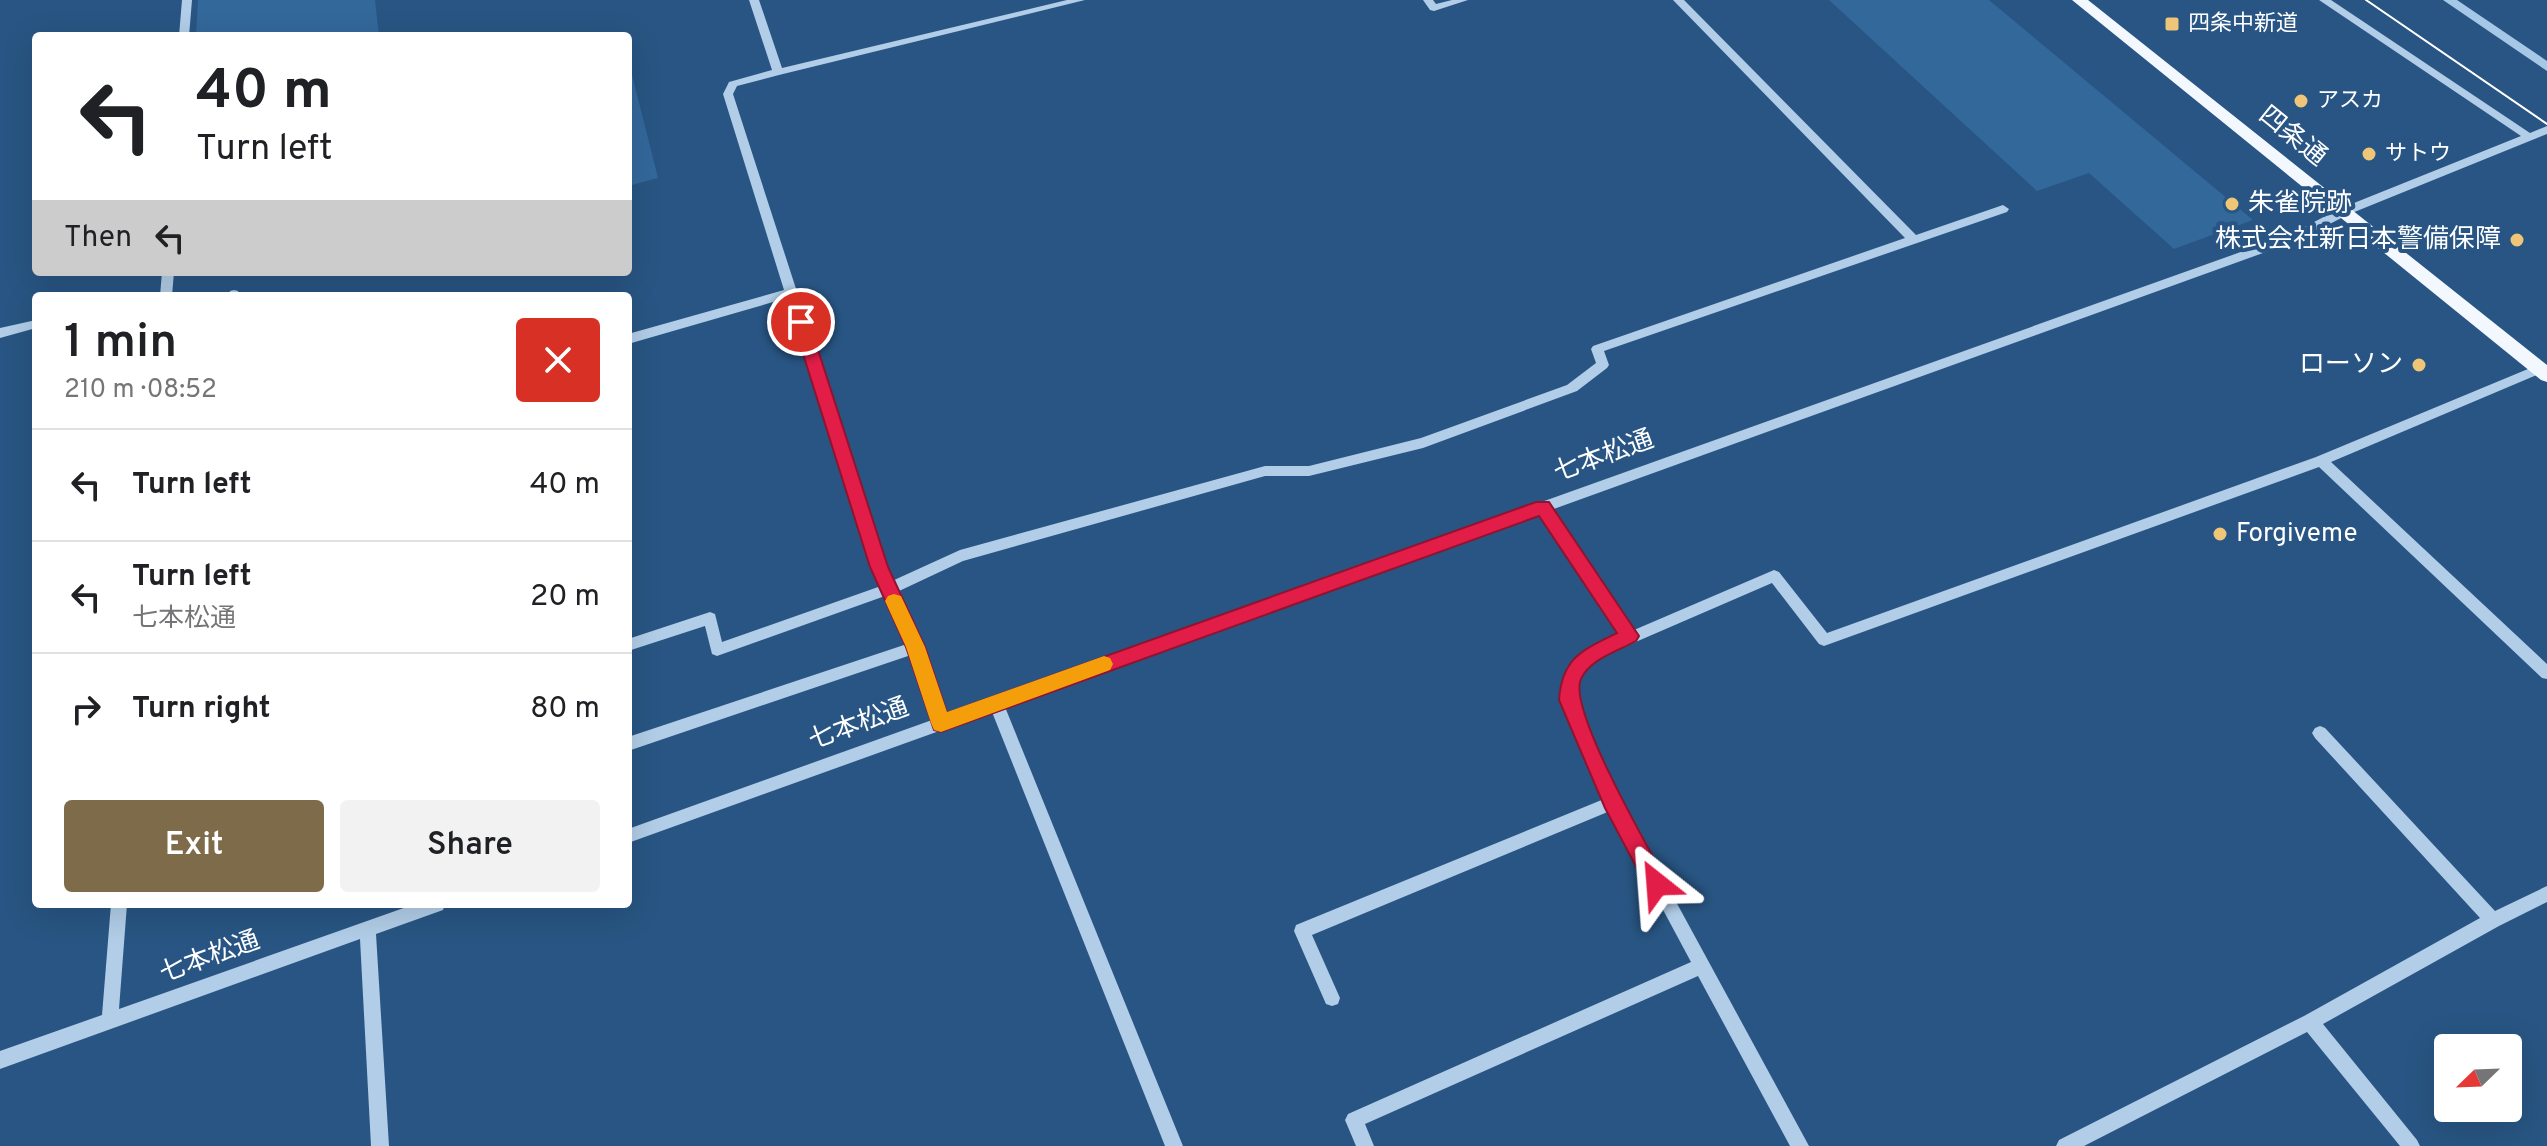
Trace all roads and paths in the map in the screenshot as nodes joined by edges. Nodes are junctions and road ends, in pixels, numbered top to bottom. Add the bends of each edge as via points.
1 (187, 0) edge
2 (754, 0) edge
3 (1080, 0) edge
4 (1428, 0) edge
5 (1463, 0) edge
6 (1678, 0) edge
7 (2079, 0) edge
8 (2324, 0) edge
9 (184, 32) edge
10 (778, 72) junction
11 (2547, 130) edge
12 (2529, 137) junction
13 (2003, 209) dead end
14 (2343, 212) junction
15 (1913, 239) junction
16 (791, 292) junction
17 (32, 325) edge
18 (0, 333) edge
19 (632, 338) edge
20 (2544, 372) edge
21 (2321, 461) junction
22 (1542, 507) junction
23 (889, 589) junction
24 (1630, 636) junction
25 (632, 644) edge
26 (916, 647) junction
27 (2547, 673) edge
28 (996, 703) junction
29 (941, 723) junction
30 (2320, 733) dead end
31 (632, 743) edge
32 (1613, 802) junction
33 (632, 835) edge
34 (2547, 894) edge
35 (119, 908) edge
36 (426, 908) edge
37 (2493, 920) junction
38 (368, 929) junction
39 (1701, 966) junction
40 (1332, 998) dead end
41 (110, 1021) junction
42 (2310, 1022) junction
43 (0, 1060) edge
44 (2075, 1144) edge
45 (380, 1146) edge
46 (1174, 1146) edge
47 (1365, 1146) edge
48 (1800, 1146) edge
49 (2411, 1146) edge

1 - 9 street
2 - 10 street
3 - 10 street
4 - 5 street via 1434,8
6 - 15 street
7 - 14 main road, 四条通
8 - 12 street
10 - 16 street via 733,84 728,94
11 - 12 street, 七本松通
12 - 14 street, 七本松通
13 - 15 street
14 - 20 main road, 四条通
14 - 22 street, 七本松通 via 2295,237
15 - 23 street via 1597,349 1603,365 1572,388 1423,443 1309,471 1265,471 1234,479 960,556
16 - 19 street
16 - 23 street
17 - 18 street
20 - 21 street
21 - 24 street via 1824,640 1774,576
21 - 27 street
22 - 24 street
22 - 28 street, 七本松通
23 - 25 street via 717,650 710,618
23 - 26 street
24 - 32 street via 1589,656 1570,680 1568,700
26 - 29 street
26 - 31 street
28 - 29 street, 七本松通
28 - 46 street
29 - 33 street, 七本松通
30 - 37 street
32 - 39 street
32 - 40 street via 1302,931
34 - 37 street
35 - 41 street
36 - 38 street, 七本松通
37 - 42 street
38 - 41 street, 七本松通
38 - 45 street
39 - 47 street via 1354,1120
39 - 48 street
41 - 43 street, 七本松通
42 - 44 street
42 - 49 street

